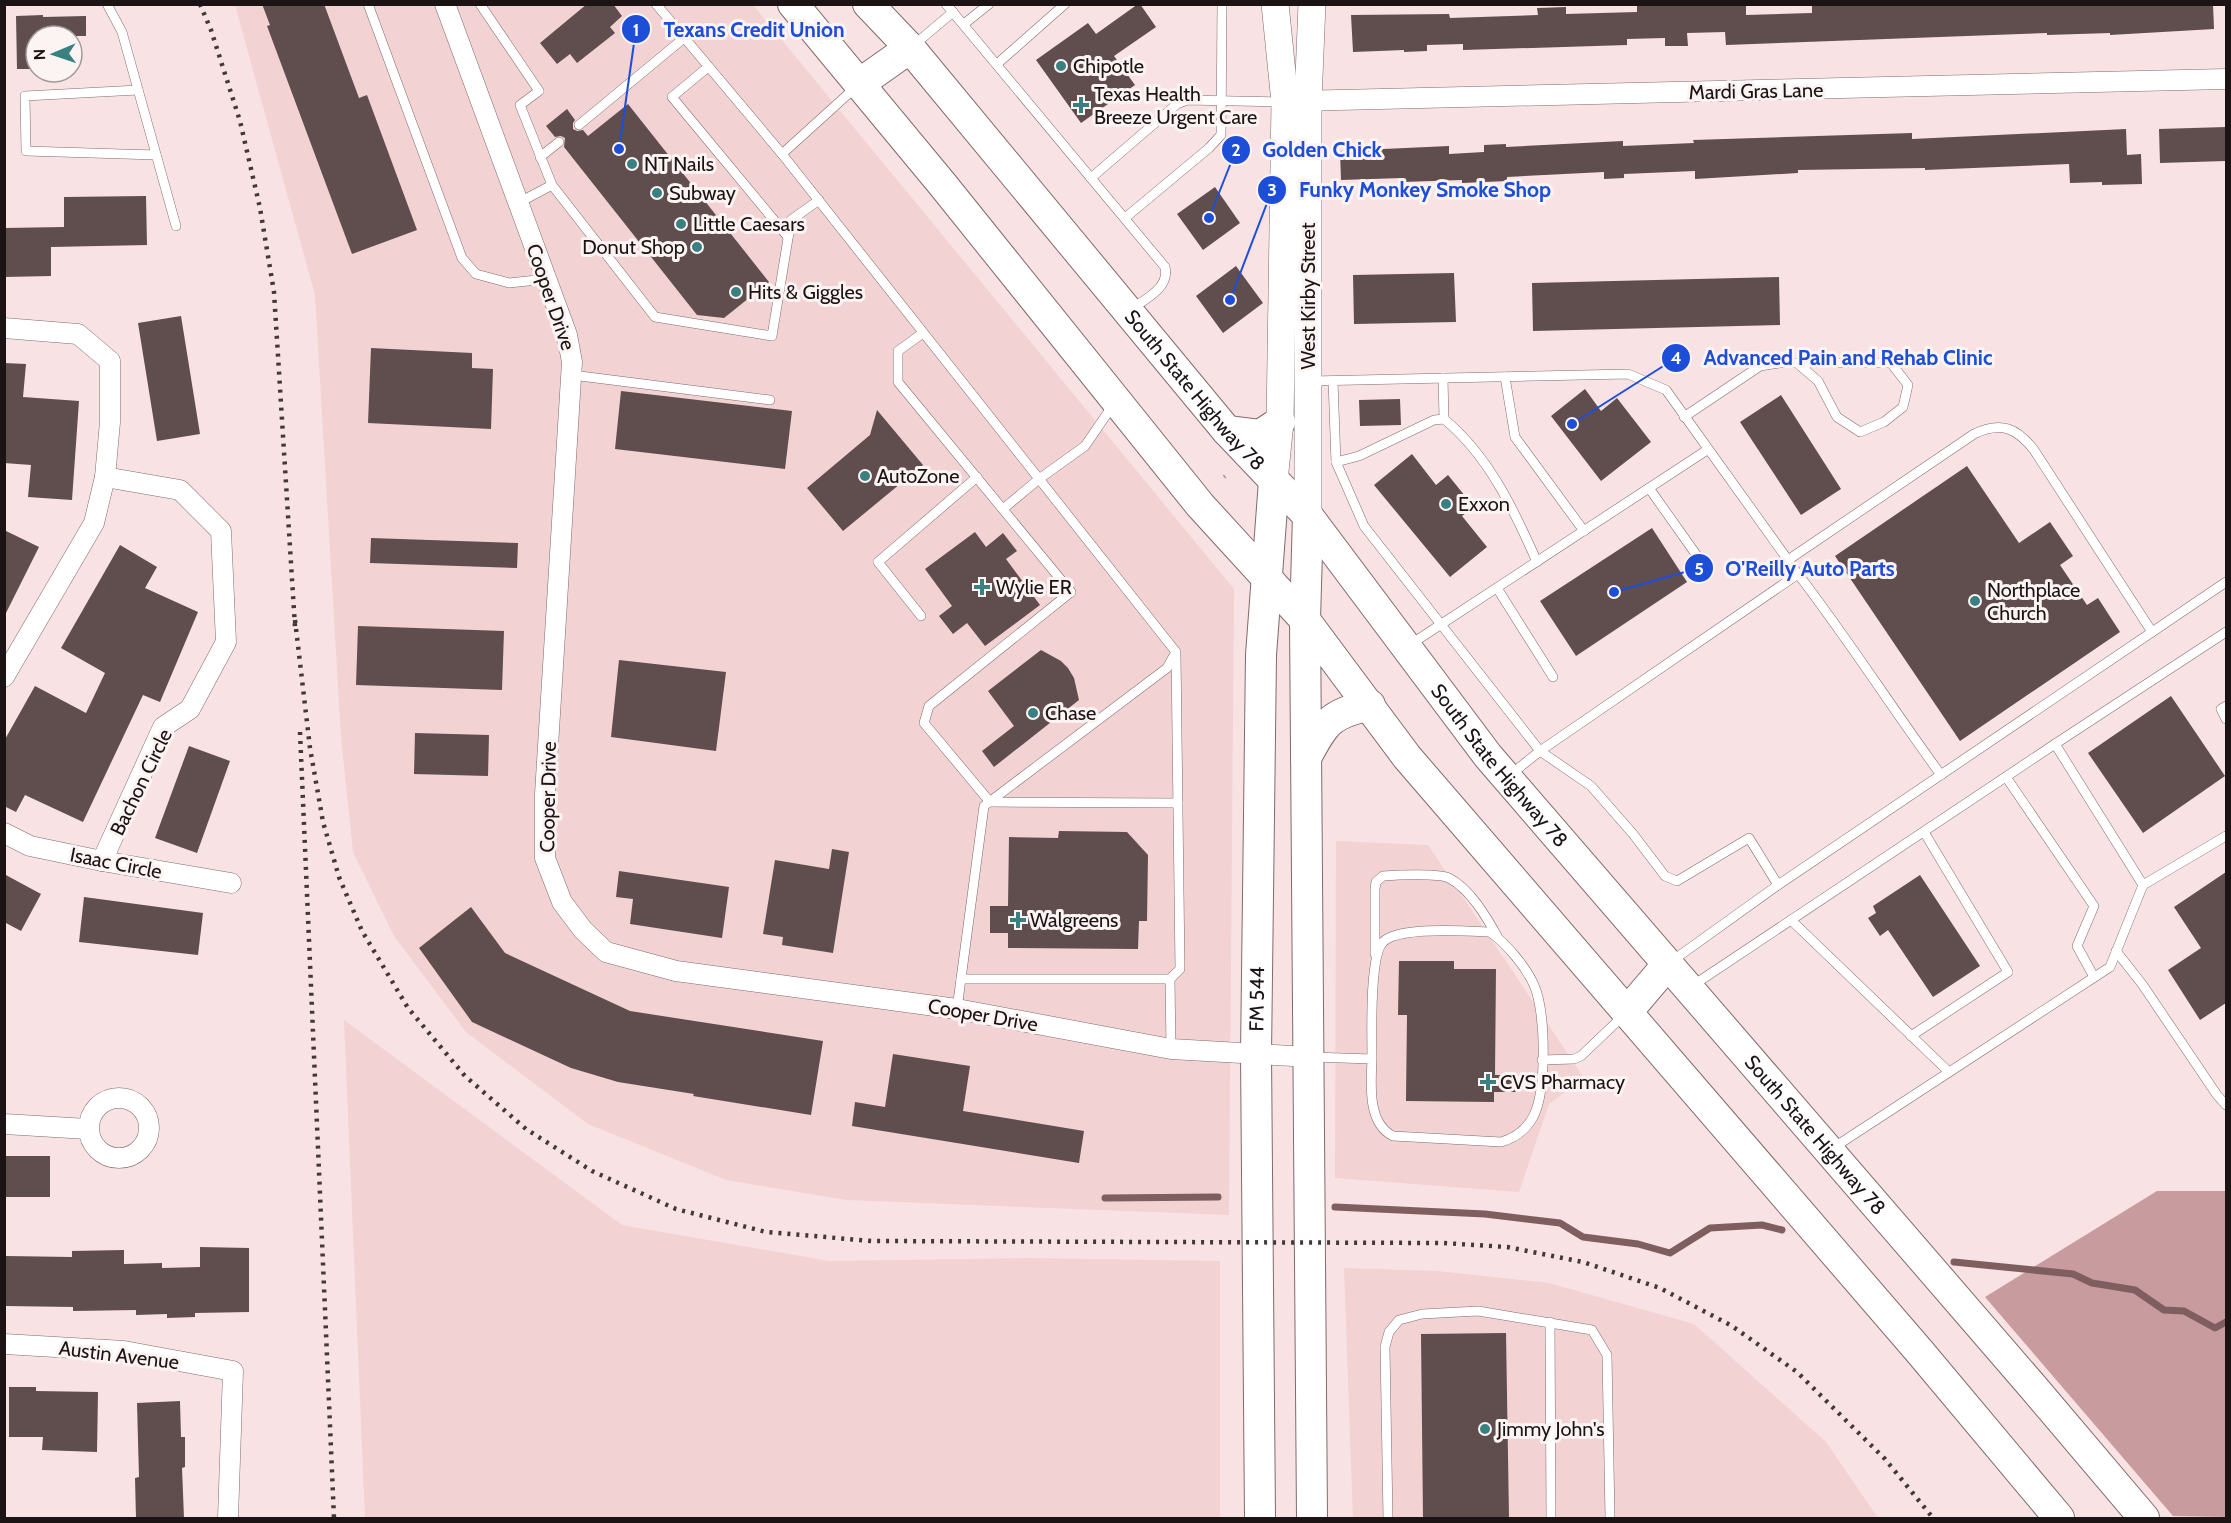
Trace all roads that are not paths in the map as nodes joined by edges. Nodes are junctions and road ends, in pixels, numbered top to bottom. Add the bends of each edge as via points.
1 (107, 4) edge
2 (368, 4) edge
3 (445, 4) edge
4 (480, 4) edge
5 (656, 4) edge
6 (793, 4) edge
7 (868, 4) edge
8 (989, 4) edge
9 (1065, 4) edge
10 (1222, 4) edge
11 (1275, 4) edge
12 (1312, 4) edge
13 (950, 8) edge
14 (964, 24) junction
15 (684, 38) junction
16 (910, 48) junction
17 (997, 64) junction
18 (708, 67) junction
19 (2226, 79) edge
20 (859, 84) junction
21 (138, 90) junction
22 (1222, 101) junction
23 (1297, 101) junction
24 (579, 125) dead end
25 (559, 142) dead end
26 (782, 154) junction
27 (156, 155) junction
28 (540, 157) junction
29 (1091, 178) junction
30 (552, 185) junction
31 (819, 200) junction
32 (518, 203) junction
33 (1125, 218) junction
34 (176, 226) dead end
35 (788, 237) junction
36 (546, 279) junction
37 (1128, 312) junction
38 (4, 328) edge
39 (923, 333) junction
40 (1797, 363) junction
41 (572, 375) junction
42 (1504, 377) junction
43 (1443, 378) junction
44 (1321, 381) junction
45 (770, 400) dead end
46 (1116, 400) junction
47 (1684, 417) junction
48 (1444, 419) junction
49 (1280, 422) junction
50 (1227, 431) junction
51 (1707, 450) junction
52 (1336, 462) junction
53 (105, 477) junction
54 (977, 477) junction
55 (1039, 479) junction
56 (1274, 481) junction
57 (1649, 488) junction
58 (1003, 509) junction
59 (1308, 516) junction
60 (1584, 531) junction
61 (1700, 560) dead end
62 (1788, 560) junction
63 (1537, 562) junction
64 (1798, 574) junction
65 (1267, 579) junction
66 (2226, 582) edge
67 (1497, 588) junction
68 (921, 616) dead end
69 (1305, 620) junction
70 (1442, 624) junction
71 (2152, 632) junction
72 (2226, 632) edge
73 (1406, 648) junction
74 (1176, 652) junction
75 (4, 677) edge
76 (1553, 677) dead end
77 (1370, 705) junction
78 (2226, 706) edge
79 (2226, 719) edge
80 (2055, 744) junction
81 (1540, 751) junction
82 (1306, 758) junction
83 (1941, 775) junction
84 (2006, 777) junction
85 (1506, 778) junction
86 (990, 802) junction
87 (1178, 803) junction
88 (1924, 832) junction
89 (4, 833) edge
90 (2226, 836) edge
91 (102, 861) junction
92 (231, 883) dead end
93 (1778, 885) junction
94 (2143, 885) junction
95 (1791, 920) junction
96 (1498, 937) junction
97 (2116, 951) junction
98 (1375, 959) junction
99 (1667, 965) junction
100 (2094, 977) junction
101 (961, 979) junction
102 (1170, 979) junction
103 (1688, 989) junction
104 (957, 1008) junction
105 (1627, 1012) junction
106 (1911, 1036) junction
107 (1171, 1049) junction
108 (1256, 1055) junction
109 (1310, 1057) junction
110 (1372, 1059) junction
111 (1542, 1060) junction
112 (1949, 1072) junction
113 (2226, 1105) edge
114 (4, 1124) edge
115 (88, 1129) dead end
116 (1829, 1151) junction
117 (1550, 1322) junction
118 (4, 1344) edge
119 (228, 1518) edge
120 (1260, 1518) edge
121 (1312, 1518) edge
122 (1388, 1518) edge
123 (1551, 1518) edge
124 (1610, 1518) edge
125 (2059, 1518) edge
126 (2144, 1518) edge

1 - 21 lane via 122,32
2 - 36 lane via 462,258 476,274 509,283
3 - 32 street, Cooper Drive
4 - 28 lane via 539,91 520,105
5 - 15 lane
6 - 20 main road
7 - 16 main road, South State Highway 78
8 - 14 lane
9 - 17 lane
10 - 22 lane
11 - 23 main road, West Kirby Street
12 - 23 main road, West Kirby Street
13 - 14 lane
13 - 16 lane
14 - 17 lane
15 - 18 lane
15 - 24 lane
16 - 20 main road
16 - 37 main road, South State Highway 78
17 - 29 lane
18 - 26 lane
18 - 35 lane via 672,97
19 - 23 street, Mardi Gras Lane
20 - 26 lane
20 - 46 main road
21 - 27 lane
21 - 27 lane via 25,96 26,151
22 - 23 lane
22 - 29 lane via 1187,100 1177,104
22 - 33 lane via 1221,135 1217,140
23 - 44 main road, West Kirby Street
23 - 49 main road, West Kirby Street
25 - 28 lane
26 - 31 lane
27 - 34 lane
28 - 30 lane
29 - 33 lane
30 - 32 lane
30 - 35 lane via 655,317 772,336
31 - 35 lane via 791,220
31 - 39 lane
32 - 36 street, Cooper Drive
33 - 37 lane via 1166,272 1161,287
36 - 41 street, Cooper Drive via 567,335
37 - 50 main road, South State Highway 78
38 - 53 street via 78,334 110,362
39 - 54 lane via 898,351 898,382
39 - 55 lane
40 - 40 lane via 1891,363 1908,386 1903,407 1884,422 1860,432 1837,417 1818,381
40 - 47 lane via 1760,366
41 - 45 lane
41 - 104 street, Cooper Drive via 545,794 545,858 562,902 606,952 676,971
42 - 43 lane
42 - 47 lane via 1628,374 1666,390
42 - 60 lane via 1515,437
43 - 44 lane
43 - 48 lane
44 - 52 lane
44 - 59 main road, West Kirby Street
46 - 55 lane via 1085,446
46 - 65 main road via 1200,505
47 - 51 lane
48 - 52 lane
48 - 63 lane via 1461,433 1510,501
49 - 50 main road via 1260,435
49 - 56 main road, West Kirby Street
50 - 56 main road, South State Highway 78
51 - 57 lane
51 - 62 lane
52 - 70 lane via 1364,526
53 - 75 street via 94,523
53 - 91 street, Bachon Circle via 180,490 221,531 226,642 190,709 163,727
54 - 58 lane
54 - 68 lane via 878,562
55 - 58 lane
55 - 74 lane
56 - 59 main road, South State Highway 78
56 - 65 main road, FM 544 / FM 544
57 - 60 lane
57 - 61 lane
58 - 86 lane via 1071,592 929,706 924,723
59 - 69 main road
59 - 73 main road, South State Highway 78
60 - 63 lane
62 - 64 lane
62 - 71 lane via 1974,434 1992,429 2012,430 2023,435 2034,450
63 - 67 lane
64 - 81 lane
64 - 83 lane
65 - 69 main road
65 - 108 main road, FM 544 / FM 544 via 1261,655
66 - 71 lane
67 - 70 lane
67 - 76 lane
69 - 77 main road
69 - 82 main road
70 - 73 lane
70 - 81 lane
71 - 83 lane
72 - 80 lane
73 - 85 main road, South State Highway 78
74 - 86 lane via 1167,668
74 - 87 lane
77 - 82 main road via 1346,710 1326,723
77 - 105 main road via 1407,757
78 - 79 lane via 2221,709
80 - 84 lane
80 - 94 lane
81 - 85 lane
81 - 93 lane via 1591,786 1665,876 1677,881 1749,838
82 - 109 main road
83 - 93 lane
84 - 88 lane
84 - 100 lane via 2094,906 2076,946
85 - 99 main road, South State Highway 78
86 - 87 lane
86 - 101 lane via 984,806
87 - 102 lane via 1179,969
88 - 95 lane
88 - 106 lane via 2008,972
89 - 91 street, Isaac Circle via 30,846
90 - 94 lane
91 - 92 street, Isaac Circle
93 - 99 lane
94 - 97 lane
95 - 103 lane
95 - 106 lane
96 - 98 lane via 1490,932 1400,933 1383,941
96 - 98 lane via 1481,909 1451,879 1383,876 1375,889
96 - 111 lane via 1534,983 1542,1016
97 - 100 lane via 2110,967
97 - 113 lane
98 - 110 lane
99 - 103 main road, South State Highway 78
99 - 105 main road
100 - 112 lane
101 - 102 lane
101 - 104 lane
102 - 107 lane
103 - 116 main road, South State Highway 78
104 - 107 street, Cooper Drive
105 - 111 lane via 1581,1056
105 - 125 main road
106 - 112 lane
107 - 108 street, Cooper Drive
108 - 109 street, Cooper Drive
108 - 120 main road, FM 544 / FM 544
109 - 110 lane
109 - 121 main road
110 - 111 lane via 1371,1097 1387,1133 1501,1142 1517,1136 1533,1117 1540,1097
112 - 116 lane
114 - 115 street
116 - 126 main road, South State Highway 78
117 - 122 lane via 1478,1311 1422,1314 1400,1320 1389,1332 1385,1347
117 - 123 lane
117 - 124 lane via 1592,1330 1607,1355
118 - 119 street, Austin Avenue via 124,1351 233,1371

